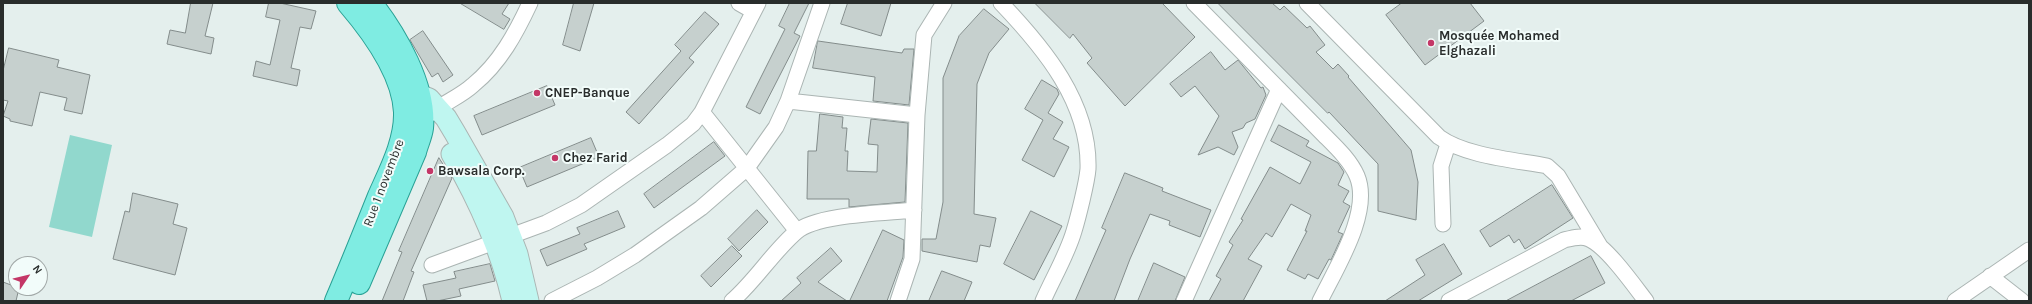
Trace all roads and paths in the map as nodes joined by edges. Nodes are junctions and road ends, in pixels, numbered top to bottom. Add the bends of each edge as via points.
1 (530, 3) edge
2 (739, 3) edge
3 (822, 3) edge
4 (944, 3) edge
5 (1001, 3) edge
6 (1194, 3) edge
7 (1307, 3) edge
8 (362, 6) edge
9 (755, 7) edge
10 (1279, 89) junction
11 (788, 101) junction
12 (419, 106) junction
13 (702, 112) junction
14 (917, 115) junction
15 (1448, 144) junction
16 (747, 168) junction
17 (914, 210) junction
18 (1443, 224) dead end
19 (797, 231) junction
20 (502, 238) junction
21 (1600, 246) junction
22 (2029, 250) edge
23 (432, 265) dead end
24 (1990, 276) junction
25 (336, 301) edge
26 (352, 301) edge
27 (513, 301) edge
28 (528, 301) edge
29 (552, 301) edge
30 (732, 301) edge
31 (898, 301) edge
32 (1043, 301) edge
33 (1184, 301) edge
34 (1320, 301) edge
35 (1449, 301) edge
36 (1646, 301) edge
37 (1955, 301) edge
38 (2022, 301) edge

1 - 12 street via 513,38 492,67 468,89
2 - 9 street
3 - 11 street
4 - 14 street via 924,34
5 - 32 street via 1038,44 1066,85 1084,128 1088,169 1074,232
6 - 10 street
7 - 15 street
8 - 12 main road, Rue 1 novembre via 383,18 407,61
9 - 13 street
10 - 33 street
10 - 34 street via 1345,158 1357,175 1360,187 1361,200 1356,224
11 - 14 street
11 - 16 street via 776,127
12 - 20 main road via 446,118 503,217
12 - 25 main road, Rue 1 novembre via 404,126 397,154
12 - 26 main road, Rue 1 novembre via 422,129 415,152
13 - 16 street
13 - 20 street via 693,124 667,145 581,205 546,222
14 - 17 street
15 - 18 street via 1441,166
15 - 21 street via 1547,166 1558,176
16 - 19 street
16 - 29 street via 701,208 635,255
17 - 19 street via 837,218 813,223
17 - 31 street via 912,259
19 - 30 street via 747,288
20 - 23 street
20 - 27 main road
20 - 28 main road via 517,254
21 - 35 street via 1588,238 1564,240
21 - 36 street
22 - 24 street
24 - 37 street
24 - 38 street

